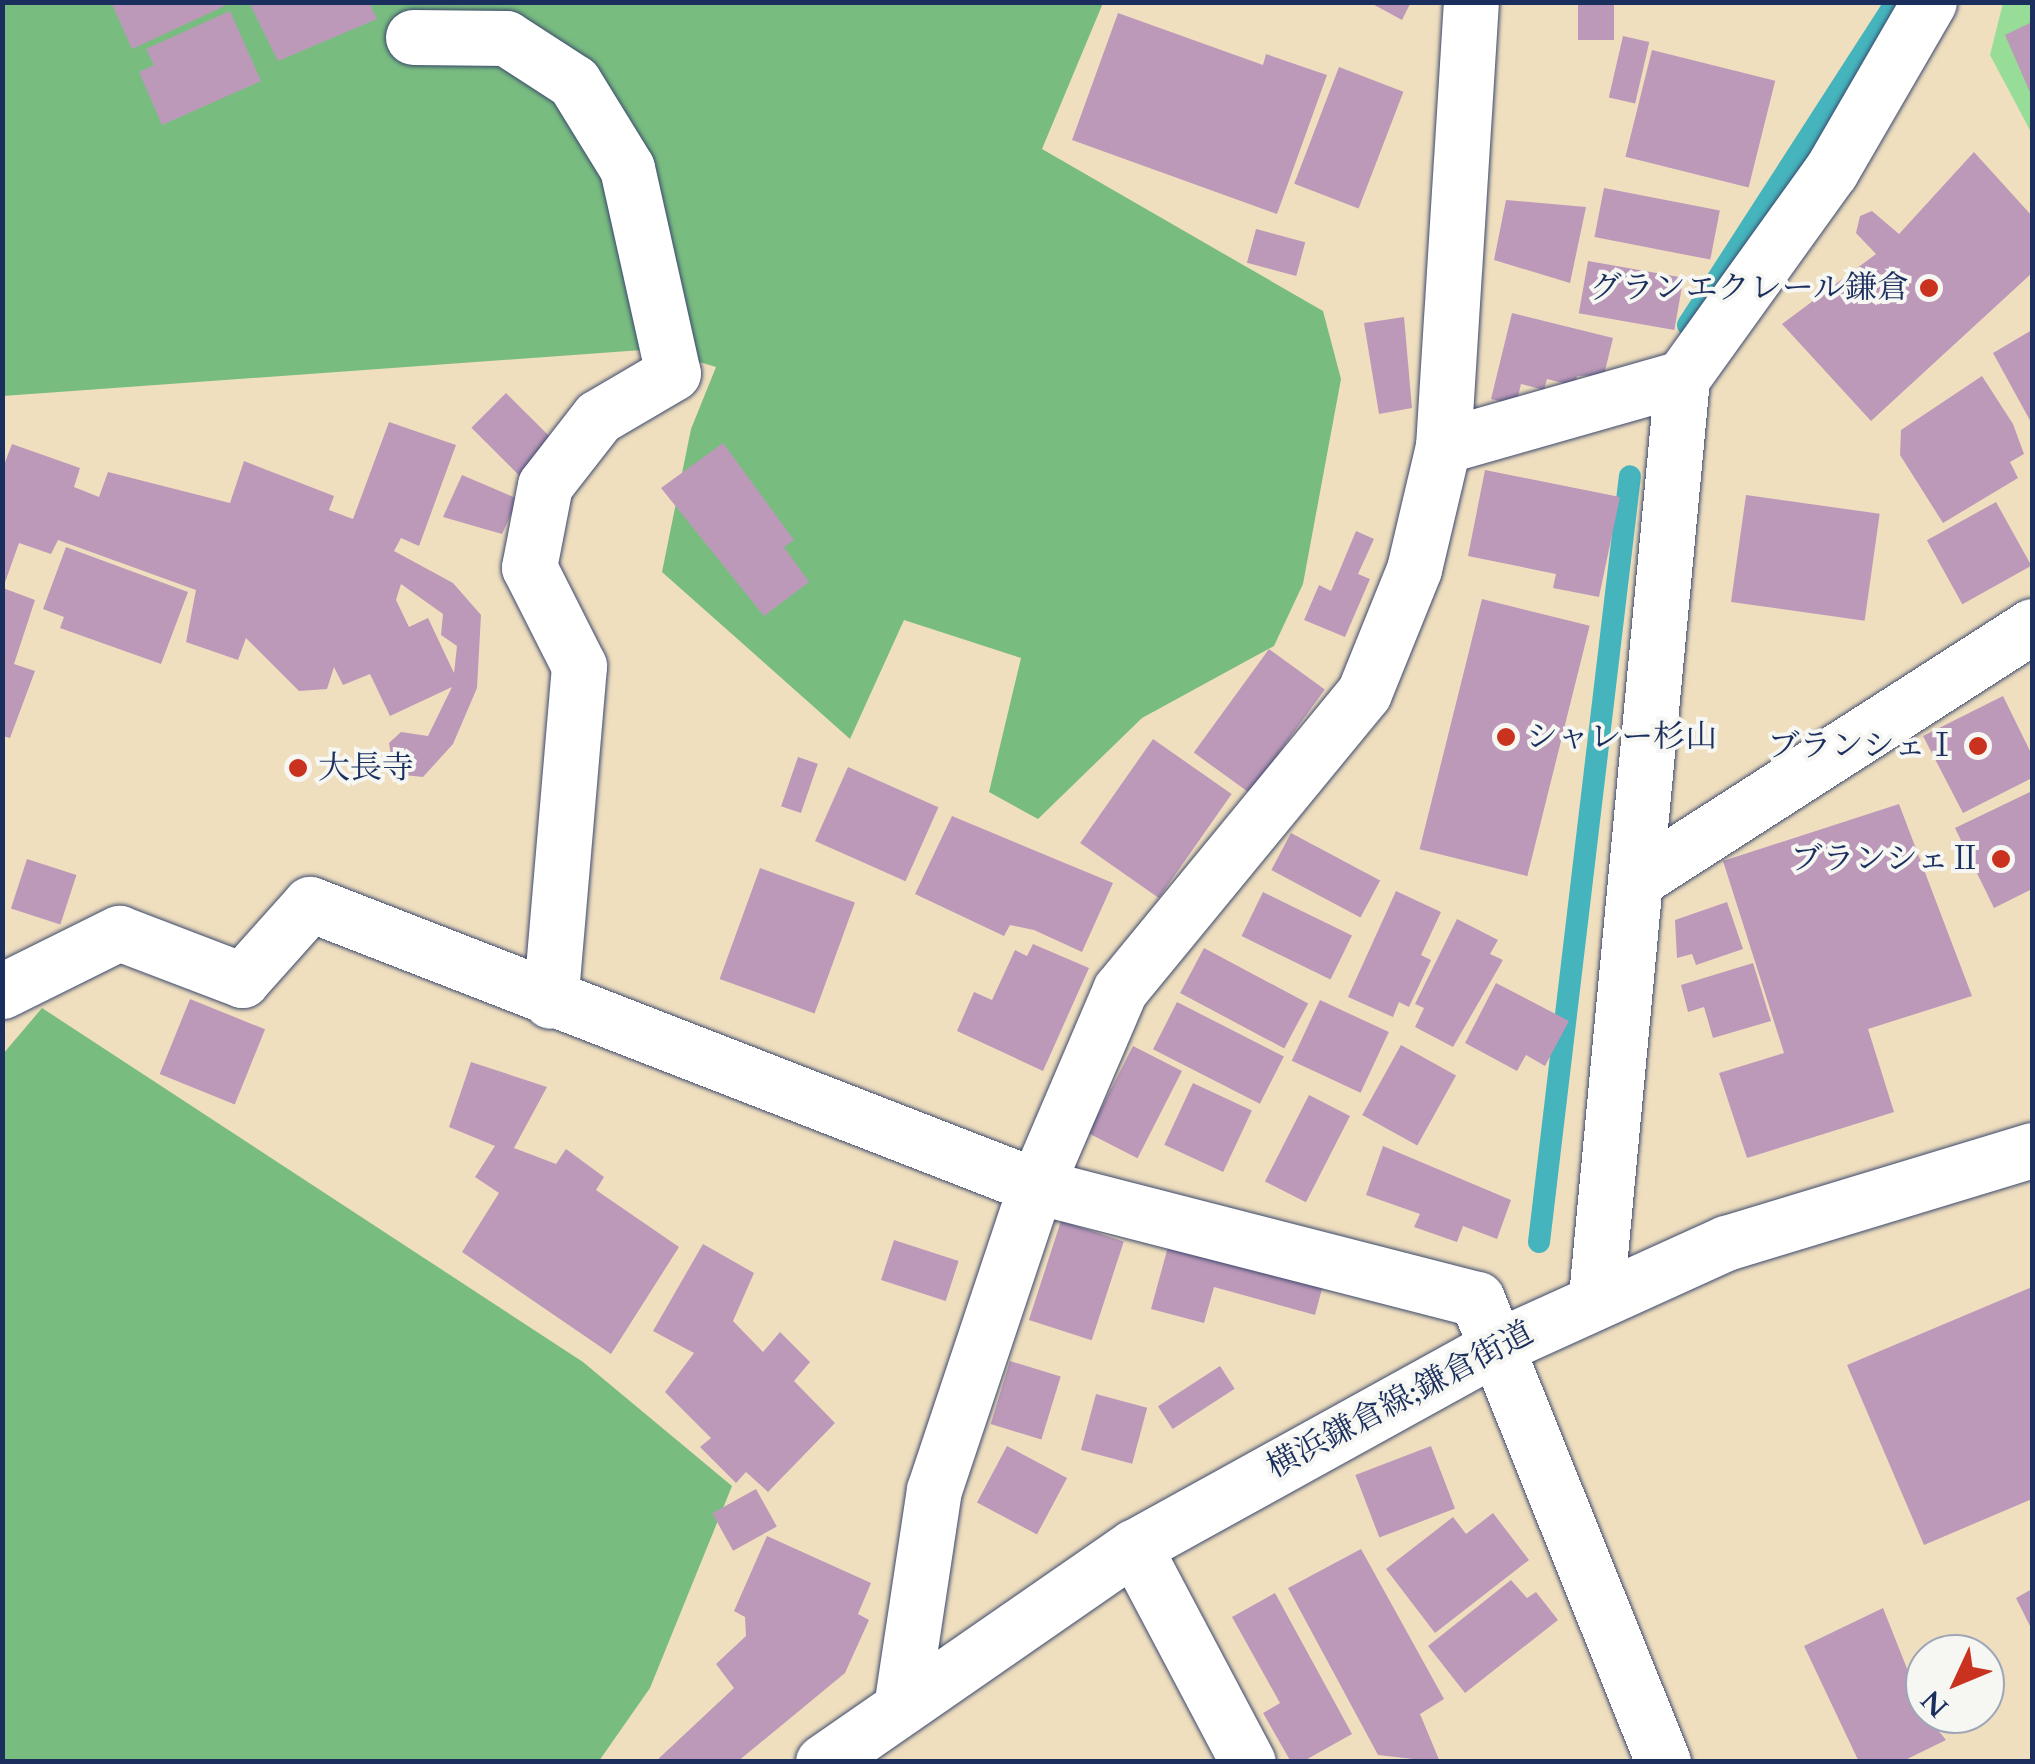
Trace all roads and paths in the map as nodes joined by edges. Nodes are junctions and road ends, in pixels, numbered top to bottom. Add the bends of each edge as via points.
1 (1471, 2) edge
2 (1929, 2) edge
3 (413, 36) dead end
4 (1682, 378) junction
5 (1443, 446) junction
6 (2032, 626) edge
7 (1638, 878) junction
8 (2, 991) edge
9 (550, 1001) junction
10 (2032, 1150) edge
11 (1036, 1186) junction
12 (1596, 1297) junction
13 (1492, 1350) junction
14 (1134, 1547) junction
15 (902, 1701) junction
16 (823, 1762) edge
17 (1248, 1762) edge
18 (1663, 1762) edge

1 - 5 street
2 - 4 street via 1831,172
3 - 9 street via 506,38 574,82 626,168 673,373 598,417 545,486 529,567 580,666
4 - 5 street
4 - 7 street
5 - 11 street via 1414,569 1364,693 1120,990
6 - 7 street
7 - 12 street
8 - 9 street via 118,933 242,980 310,904
9 - 11 street
10 - 12 street, 横浜鎌倉線;鎌倉街道 via 1726,1243
11 - 13 street via 1477,1299
11 - 15 street via 934,1490
12 - 13 street, 横浜鎌倉線;鎌倉街道
13 - 14 street, 横浜鎌倉線;鎌倉街道
13 - 18 street
14 - 15 street, 横浜鎌倉線;鎌倉街道
14 - 17 street
15 - 16 street, 横浜鎌倉線;鎌倉街道

